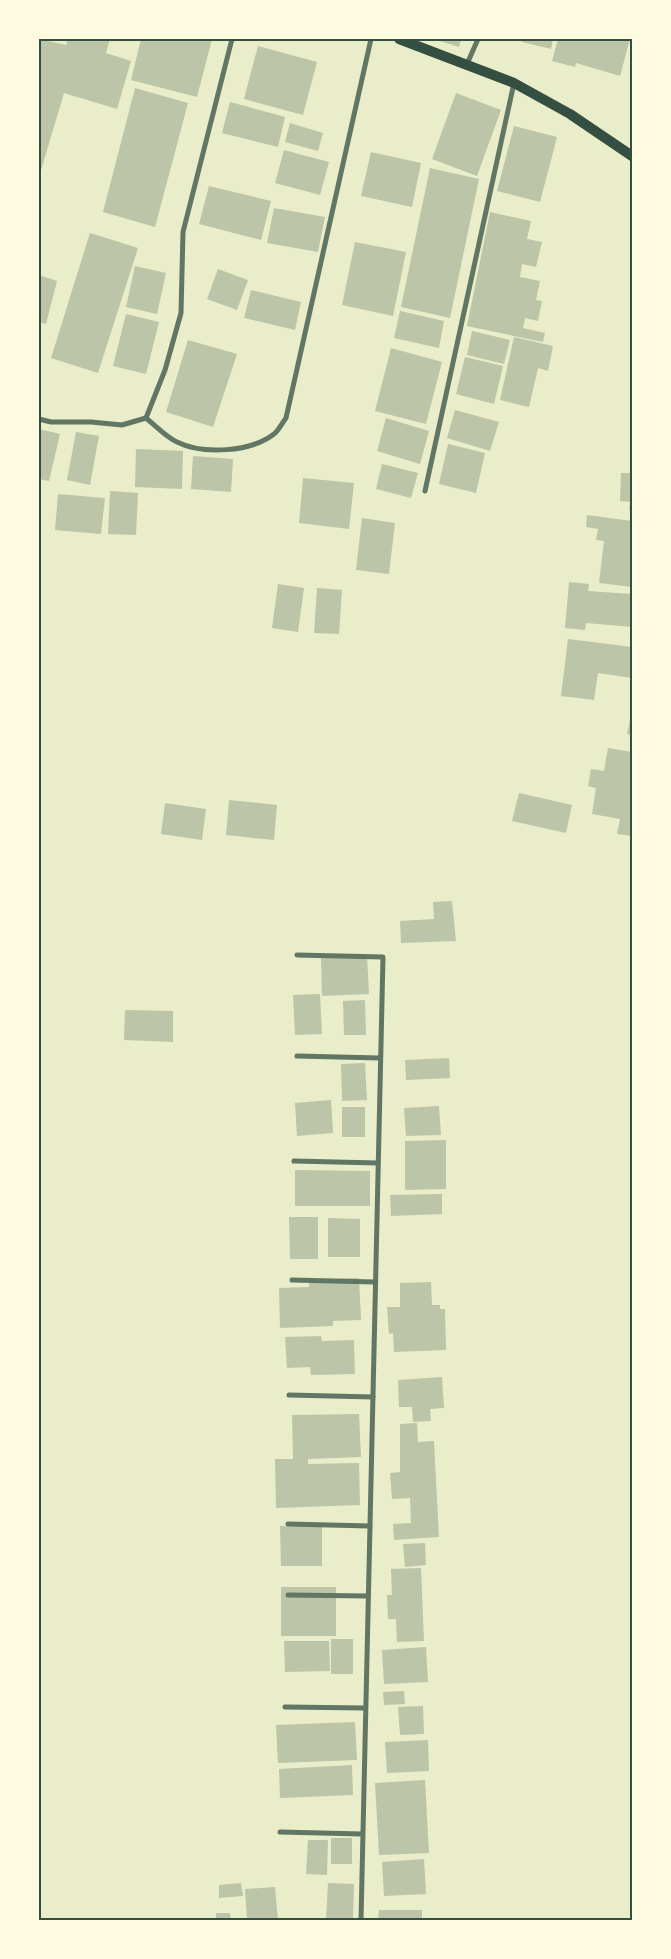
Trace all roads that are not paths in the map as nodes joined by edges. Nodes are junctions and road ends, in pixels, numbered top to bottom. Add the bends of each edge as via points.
1 (232, 39) edge
2 (371, 39) edge
3 (399, 39) edge
4 (478, 39) edge
5 (467, 64) junction
6 (514, 83) junction
7 (632, 156) edge
8 (146, 418) junction
9 (39, 419) edge
10 (425, 491) dead end
11 (297, 955) dead end
12 (297, 1056) dead end
13 (380, 1058) junction
14 (294, 1161) dead end
15 (378, 1163) junction
16 (292, 1280) dead end
17 (375, 1282) junction
18 (289, 1395) dead end
19 (372, 1397) junction
20 (288, 1524) dead end
21 (370, 1526) junction
22 (288, 1594) dead end
23 (368, 1596) junction
24 (285, 1706) dead end
25 (365, 1708) junction
26 (280, 1832) dead end
27 (362, 1834) junction
28 (361, 1920) edge

1 - 8 street via 182,232 181,313 165,370
2 - 8 street via 286,418 275,434 254,444 226,451 177,442
3 - 5 main road
4 - 5 street
5 - 6 main road
6 - 7 main road via 570,114
6 - 10 street
8 - 9 street via 122,425
11 - 13 street via 383,957
12 - 13 street
13 - 15 street
14 - 15 street
15 - 17 street
16 - 17 street
17 - 19 street
18 - 19 street
19 - 21 street
20 - 21 street
21 - 23 street
22 - 23 street
23 - 25 street
24 - 25 street
25 - 27 street
26 - 27 street
27 - 28 street

